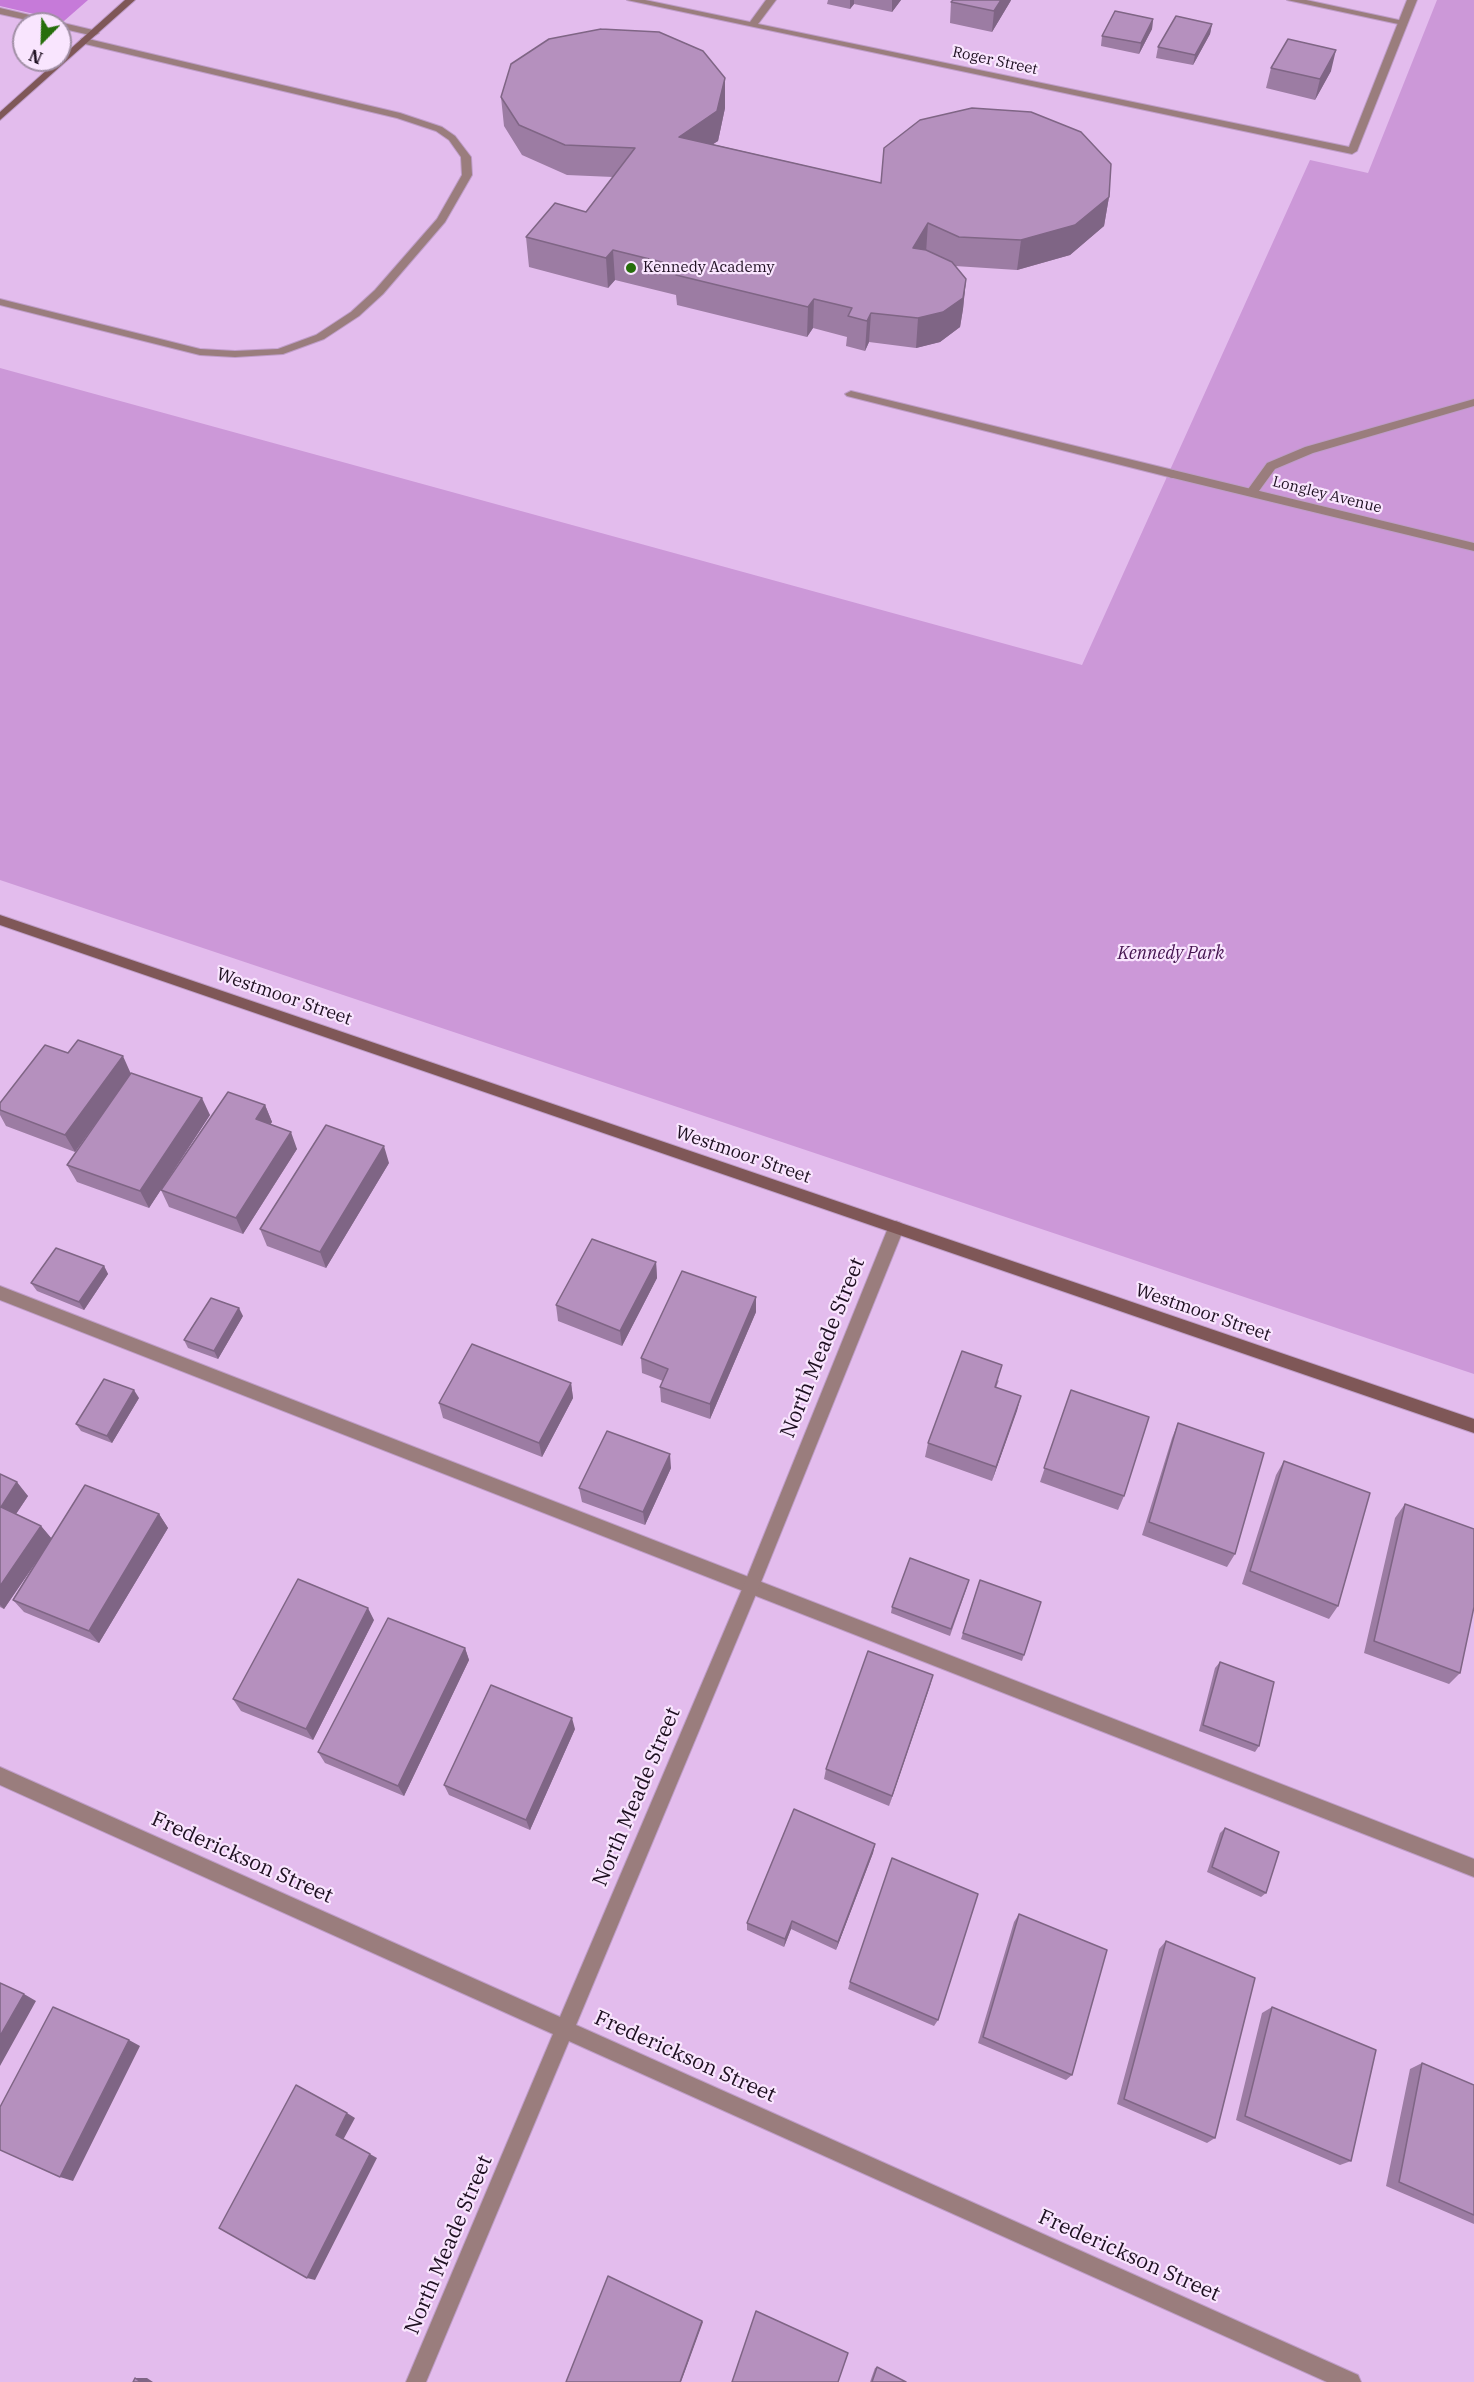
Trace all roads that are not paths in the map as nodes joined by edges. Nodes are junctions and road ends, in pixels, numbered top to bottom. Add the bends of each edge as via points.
1 (130, 0) edge
2 (632, 0) edge
3 (771, 0) edge
4 (1292, 0) edge
5 (1412, 0) edge
6 (1403, 22) junction
7 (752, 25) junction
8 (72, 28) edge
9 (94, 33) junction
10 (84, 41) junction
11 (0, 117) edge
12 (0, 302) edge
13 (851, 394) dead end
14 (1474, 402) edge
15 (1252, 492) junction
16 (1474, 547) edge
17 (0, 920) edge
18 (896, 1228) junction
19 (0, 1293) edge
20 (1474, 1426) edge
21 (751, 1587) junction
22 (0, 1776) edge
23 (1474, 1868) edge
24 (564, 2029) junction
25 (416, 2382) edge
26 (1351, 2382) edge

1 - 9 street
2 - 7 street, Roger Street
3 - 7 street
4 - 6 street
5 - 6 street
6 - 7 street, Roger Street via 1352,151
8 - 9 street
9 - 10 street
10 - 11 street
10 - 12 street via 400,116 440,129 465,157 467,175 441,220 379,292 320,337 279,352 200,352
13 - 15 street, Longley Avenue
14 - 15 street via 1299,454 1271,466
15 - 16 street, Longley Avenue
17 - 18 street, Westmoor Street
18 - 20 street, Westmoor Street
18 - 21 street, North Meade Street
19 - 21 street
21 - 23 street
21 - 24 street, North Meade Street
22 - 24 street, Frederickson Street
24 - 25 street, North Meade Street
24 - 26 street, Frederickson Street

